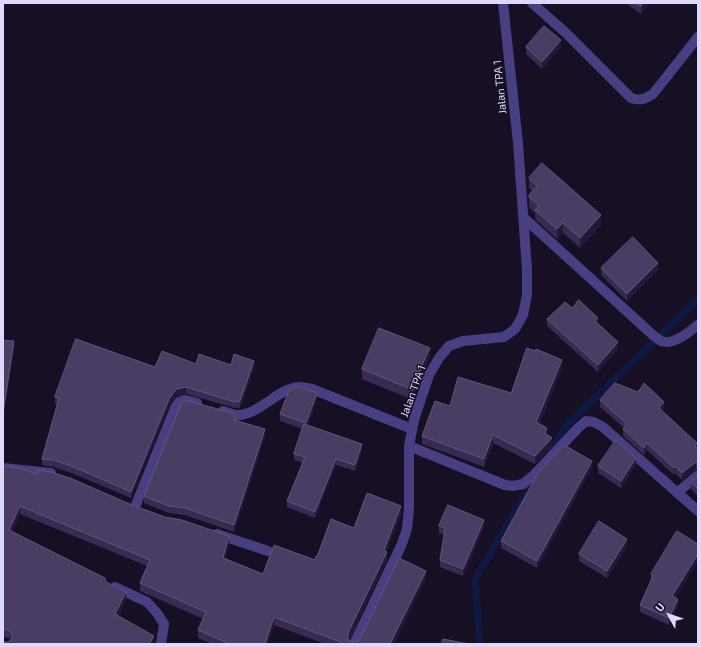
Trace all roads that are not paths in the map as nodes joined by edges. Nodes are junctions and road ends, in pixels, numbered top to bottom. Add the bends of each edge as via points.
1 (503, 3) edge
2 (532, 3) edge
3 (698, 37) edge
4 (523, 217) junction
5 (698, 325) edge
6 (412, 429) junction
7 (409, 446) junction
8 (3, 468) edge
9 (58, 475) edge
10 (698, 475) edge
11 (678, 492) junction
12 (135, 507) edge
13 (698, 511) edge
14 (208, 531) edge
15 (268, 551) dead end
16 (111, 585) edge
17 (161, 644) edge
18 (354, 644) edge

1 - 4 street, Jalan TPA 1
2 - 3 street via 631,98 637,100 653,94
4 - 5 street via 661,342 672,342
4 - 6 street, Jalan TPA 1 via 527,270 527,295 523,315 515,329 504,337 463,341 449,346 430,375
6 - 7 street, Jalan TPA 1
6 - 12 street via 301,386 294,387 247,414 235,415 184,400 175,408
7 - 11 street via 513,486 523,484 534,476 586,421 594,422 603,426
7 - 18 street, Jalan TPA 1 via 407,529
8 - 9 street
10 - 11 street
11 - 13 street
14 - 15 street
16 - 17 street via 147,602 157,613 164,624

